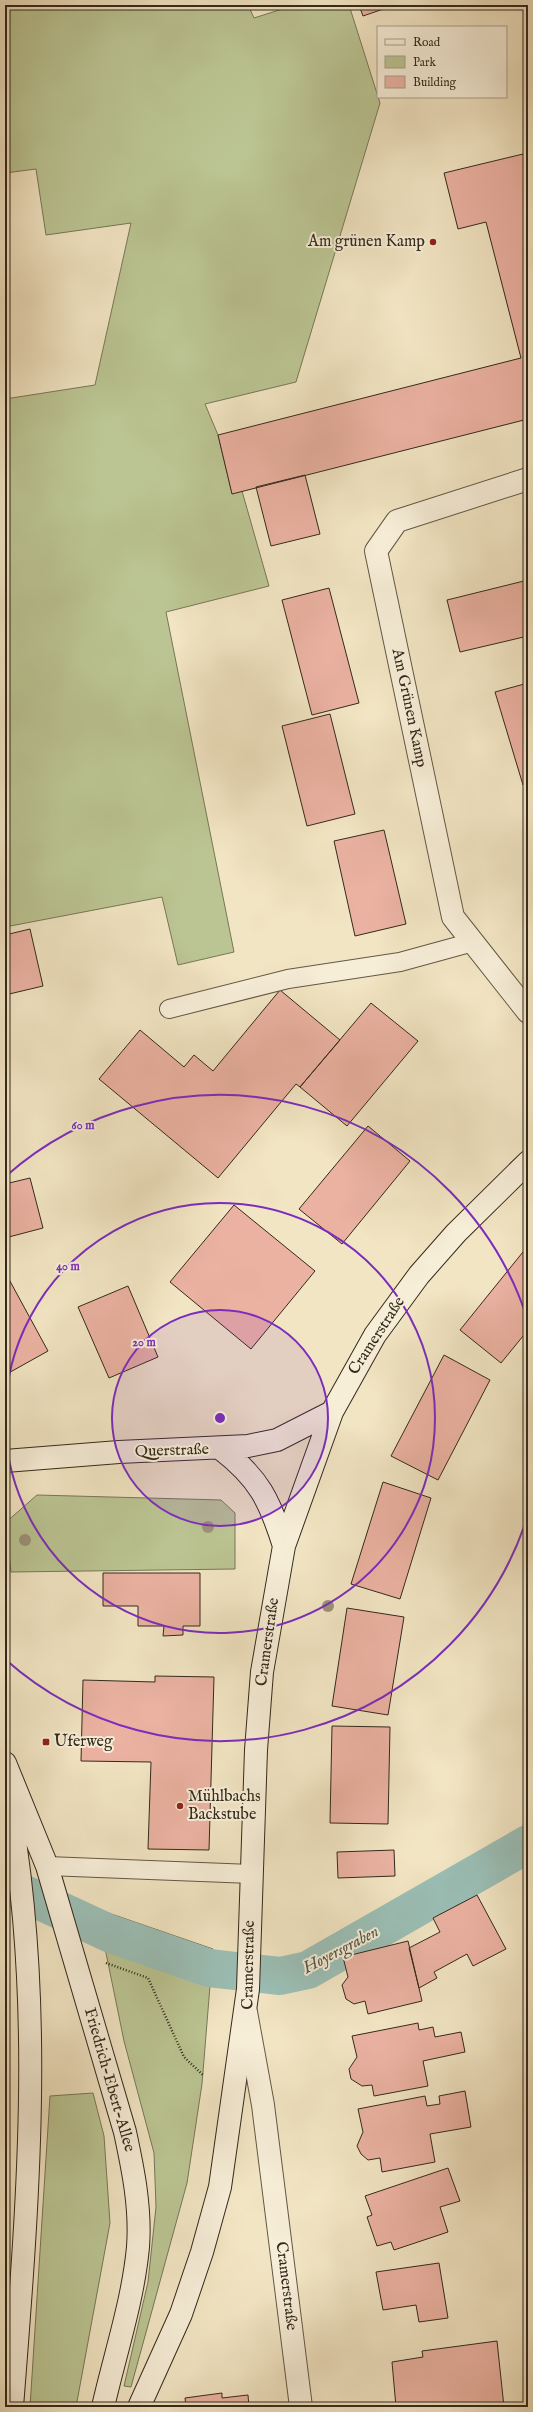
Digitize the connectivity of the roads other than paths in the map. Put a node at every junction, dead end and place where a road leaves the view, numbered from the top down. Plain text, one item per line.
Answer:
1 (528, 479) edge
2 (473, 942) junction
3 (169, 1009) dead end
4 (528, 1012) edge
5 (528, 1162) edge
6 (332, 1412) junction
7 (221, 1449) junction
8 (5, 1461) edge
9 (284, 1546) junction
10 (5, 1763) edge
11 (5, 1782) edge
12 (7, 1806) edge
13 (252, 1874) junction
14 (50, 1875) junction
15 (247, 2000) junction
16 (12, 2407) edge
17 (103, 2407) edge
18 (139, 2407) edge
19 (301, 2407) edge

1 - 2 main road, Am Grünen Kamp
2 - 3 lane
2 - 4 main road, Am Grünen Kamp
5 - 6 main road, Cramerstraße
6 - 7 main road, Querstraße
6 - 9 main road, Cramerstraße
7 - 8 main road, Querstraße
7 - 9 main road, Cramerstraße
9 - 13 main road, Cramerstraße
10 - 14 main road, Friedrich-Ebert-Allee
11 - 12 main road
12 - 16 main road
13 - 14 lane
13 - 15 main road, Cramerstraße
14 - 17 main road, Friedrich-Ebert-Allee
15 - 18 main road
15 - 19 main road, Cramerstraße

